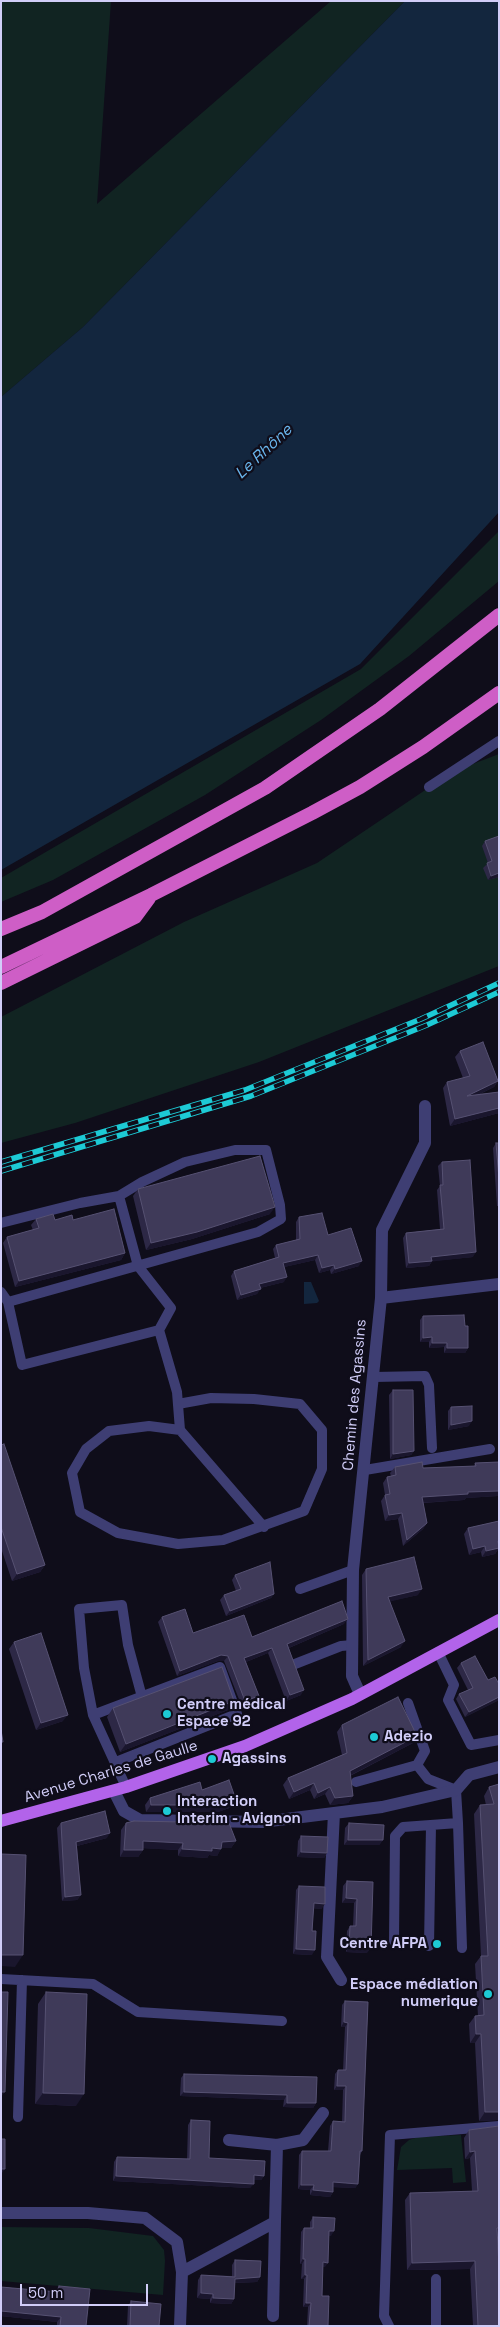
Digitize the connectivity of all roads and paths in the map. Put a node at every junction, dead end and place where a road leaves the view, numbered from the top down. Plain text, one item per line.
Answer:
1 (499, 615) edge
2 (499, 693) edge
3 (499, 741) edge
4 (429, 787) dead end
5 (151, 896) junction
6 (1, 929) edge
7 (1, 967) edge
8 (1, 983) edge
9 (425, 1106) dead end
10 (119, 1196) junction
11 (1, 1223) edge
12 (138, 1266) junction
13 (499, 1284) edge
14 (1, 1292) edge
15 (381, 1298) junction
16 (8, 1302) junction
17 (159, 1330) junction
18 (374, 1377) junction
19 (178, 1404) junction
20 (180, 1430) junction
21 (432, 1448) dead end
22 (490, 1449) dead end
23 (365, 1470) junction
24 (264, 1527) junction
25 (353, 1570) junction
26 (300, 1589) dead end
27 (499, 1620) edge
28 (353, 1645) junction
29 (438, 1652) junction
30 (295, 1664) edge
31 (360, 1694) junction
32 (142, 1697) junction
33 (408, 1703) dead end
34 (94, 1715) junction
35 (499, 1740) edge
36 (116, 1762) junction
37 (417, 1765) junction
38 (499, 1767) edge
39 (356, 1782) edge
40 (126, 1787) junction
41 (456, 1790) junction
42 (114, 1791) junction
43 (334, 1813) junction
44 (1, 1821) edge
45 (458, 1823) junction
46 (431, 1825) junction
47 (394, 1941) dead end
48 (429, 1946) dead end
49 (462, 1948) dead end
50 (1, 1979) edge
51 (22, 1980) junction
52 (341, 1980) dead end
53 (282, 2020) dead end
54 (323, 2112) dead end
55 (18, 2116) dead end
56 (499, 2126) edge
57 (229, 2140) dead end
58 (277, 2144) junction
59 (1, 2212) edge
60 (275, 2222) junction
61 (182, 2272) junction
62 (436, 2280) dead end
63 (272, 2316) dead end
64 (180, 2326) edge
65 (388, 2326) edge
66 (436, 2326) edge

1 - 6 highway
2 - 5 highway
3 - 4 lane
5 - 7 highway
5 - 8 highway
9 - 15 street, Chemin des Agassins
10 - 11 lane
10 - 12 lane
10 - 12 lane
12 - 16 lane
12 - 17 lane
13 - 15 street
14 - 16 lane
15 - 18 street, Chemin des Agassins
16 - 17 lane
17 - 19 lane
18 - 21 lane
18 - 23 street, Chemin des Agassins
19 - 20 lane
19 - 24 lane
20 - 24 lane
20 - 24 lane
22 - 23 lane
23 - 25 street, Chemin des Agassins
25 - 26 lane
25 - 28 street, Chemin des Agassins
27 - 29 main road, Avenue Charles de Gaulle
28 - 30 lane
28 - 31 street, Chemin des Agassins
29 - 31 main road, Avenue Charles de Gaulle
29 - 35 lane
31 - 40 main road, Avenue Charles de Gaulle
32 - 34 lane
32 - 34 lane
32 - 36 lane
33 - 37 lane
34 - 36 lane
36 - 40 lane
37 - 39 lane
37 - 41 lane
38 - 41 street
40 - 42 main road, Avenue Charles de Gaulle
41 - 43 street
41 - 45 lane
42 - 43 street
42 - 44 main road, Avenue Charles de Gaulle
43 - 52 street
45 - 46 lane
45 - 49 lane
46 - 47 lane
46 - 48 lane
50 - 51 lane
51 - 53 lane
51 - 55 lane
54 - 58 street
56 - 65 lane
57 - 58 street
58 - 60 street
59 - 61 street
60 - 61 street
60 - 63 street
61 - 64 street
62 - 66 lane

